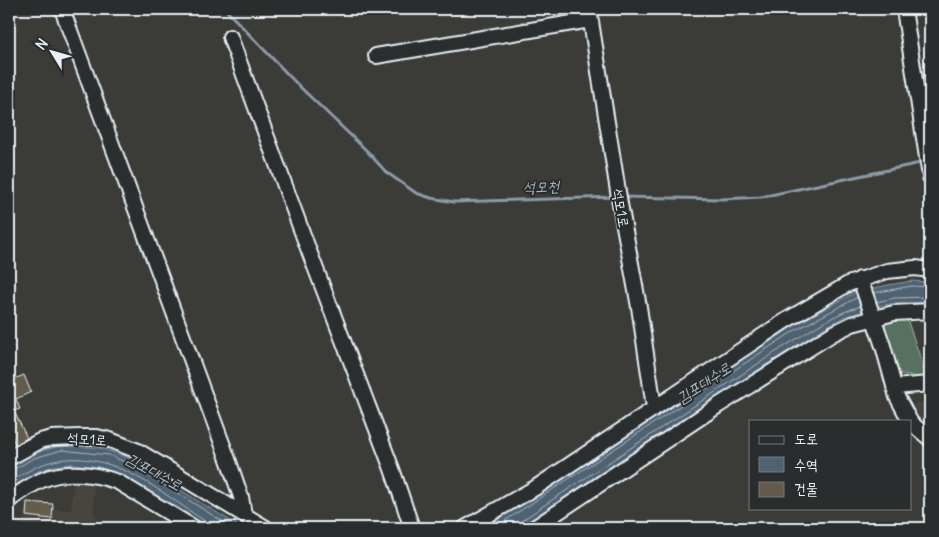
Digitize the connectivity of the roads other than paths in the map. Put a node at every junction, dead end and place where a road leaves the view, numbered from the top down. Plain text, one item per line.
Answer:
1 (62, 9) edge
2 (904, 9) edge
3 (590, 14) edge
4 (230, 37) dead end
5 (376, 56) dead end
6 (929, 166) edge
7 (930, 270) edge
8 (861, 282) junction
9 (930, 310) edge
10 (872, 317) junction
11 (930, 384) edge
12 (894, 387) junction
13 (654, 407) junction
14 (909, 420) edge
15 (912, 423) edge
16 (930, 439) edge
17 (9, 458) edge
18 (9, 500) edge
19 (244, 515) junction
20 (194, 528) edge
21 (266, 528) edge
22 (412, 528) edge
23 (465, 528) edge
24 (534, 528) edge

1 - 19 lane
2 - 6 lane
3 - 5 lane
3 - 13 lane, 석모1로
4 - 22 lane
7 - 8 lane
8 - 10 lane
8 - 13 lane
9 - 10 lane
10 - 12 lane
10 - 24 lane
11 - 12 lane
12 - 14 lane
13 - 23 lane
15 - 16 lane
17 - 19 lane, 석모1로
18 - 20 lane
19 - 21 lane, 석모1로

